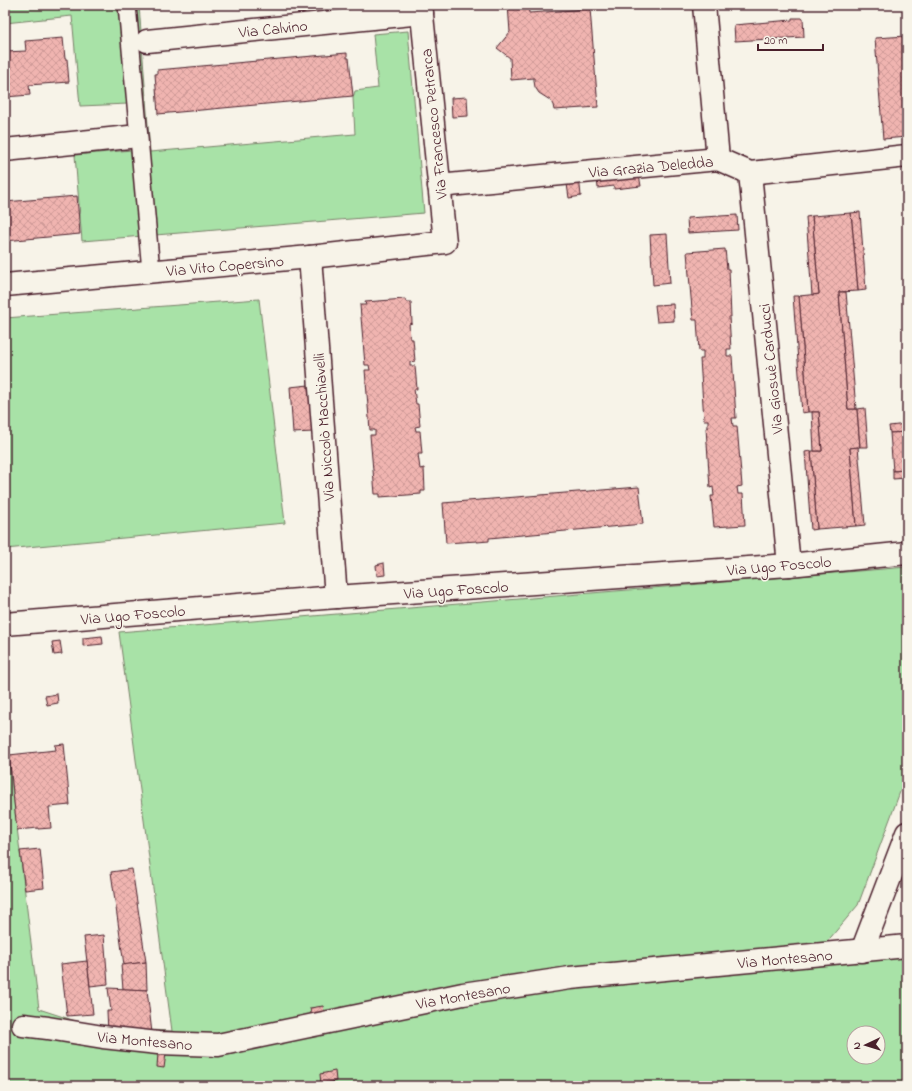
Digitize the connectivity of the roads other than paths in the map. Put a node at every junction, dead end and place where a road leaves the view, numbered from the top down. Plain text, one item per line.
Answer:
1 (127, 5) edge
2 (704, 5) edge
3 (422, 9) edge
4 (147, 41) dead end
5 (130, 137) dead end
6 (5, 150) edge
7 (907, 156) edge
8 (718, 158) junction
9 (750, 173) junction
10 (439, 186) junction
11 (445, 242) joint
12 (310, 257) junction
13 (150, 272) junction
14 (5, 285) edge
15 (907, 553) edge
16 (789, 565) junction
17 (336, 597) junction
18 (5, 624) edge
19 (907, 834) edge
20 (907, 946) edge
21 (862, 950) junction
22 (23, 1025) dead end

1 - 13 street
2 - 8 street
3 - 4 street, Via Calvino
3 - 10 street, Via Francesco Petrarca
5 - 6 street
7 - 9 street
8 - 9 street, Via Grazia Deledda
8 - 10 street, Via Grazia Deledda
9 - 16 street, Via Giosuè Carducci
10 - 11 street, Via Francesco Petrarca
11 - 12 street, Via Vito Copersino
12 - 13 street, Via Vito Copersino
12 - 17 street, Via Niccolò Macchiavelli
13 - 14 street, Via Vito Copersino
15 - 16 street, Via Ugo Foscolo
16 - 17 street, Via Ugo Foscolo
17 - 18 street, Via Ugo Foscolo
19 - 21 street
20 - 21 street, Via Montesano
21 - 22 street, Via Montesano

